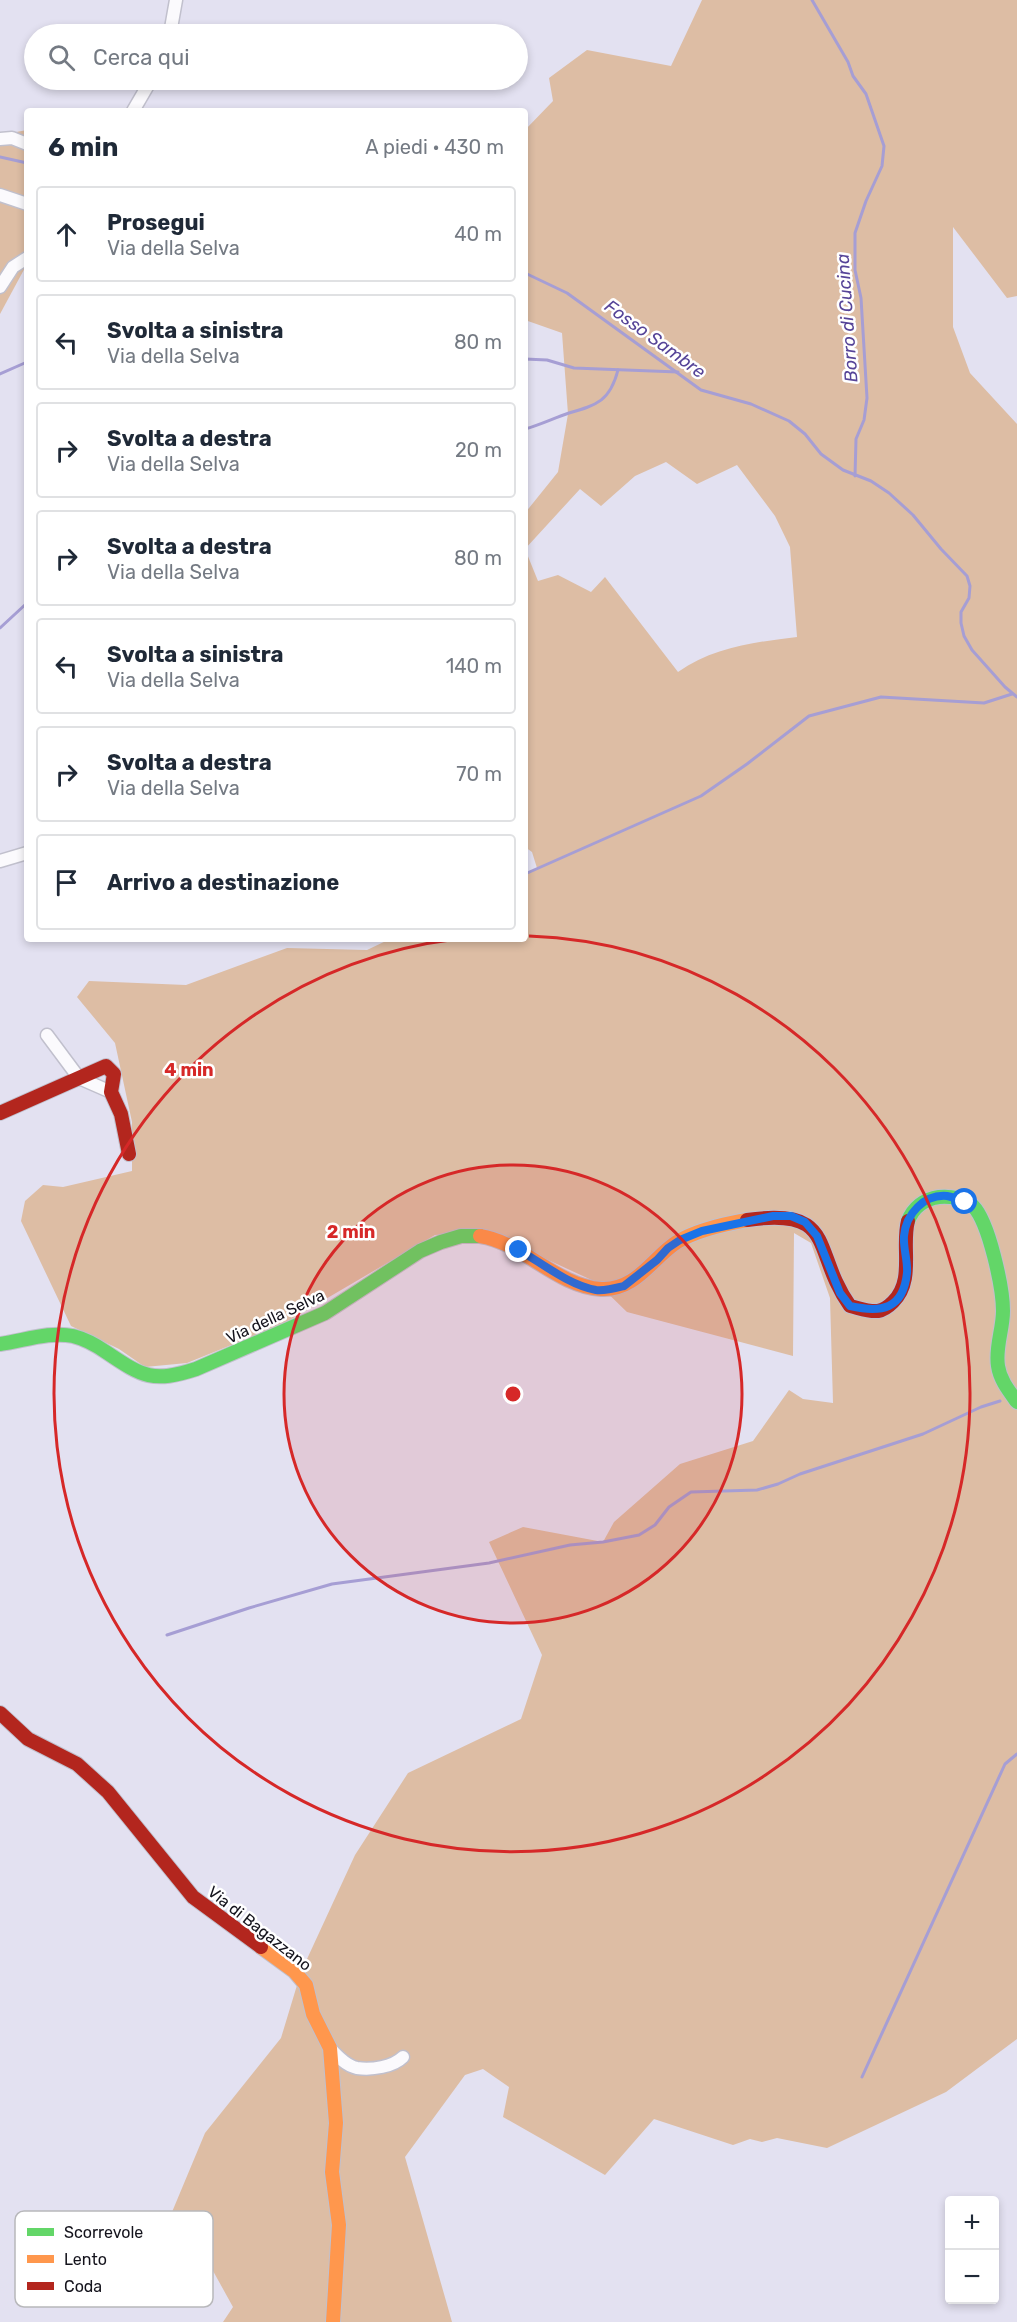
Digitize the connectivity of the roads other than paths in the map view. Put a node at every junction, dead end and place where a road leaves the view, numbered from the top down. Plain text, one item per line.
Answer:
1 (176, 0) edge
2 (172, 24) edge
3 (145, 90) edge
4 (135, 108) edge
5 (0, 139) edge
6 (24, 143) edge
7 (0, 195) edge
8 (24, 203) edge
9 (24, 260) edge
10 (0, 287) edge
11 (24, 854) edge
12 (0, 861) edge
13 (47, 1035) dead end
14 (79, 1078) junction
15 (111, 1092) junction
16 (0, 1113) edge
17 (129, 1154) dead end
18 (0, 1344) edge
19 (1017, 1402) edge
20 (0, 1713) edge
21 (330, 2048) junction
22 (403, 2057) dead end
23 (333, 2322) edge

1 - 2 street
3 - 4 street
5 - 6 street
7 - 8 street
9 - 10 street
11 - 12 street
13 - 14 street
14 - 15 street
14 - 15 street
14 - 16 street
15 - 17 street
18 - 19 street, Via della Selva
20 - 21 street, Via di Bagazzano
21 - 22 street
21 - 23 street, Via di Bagazzano

